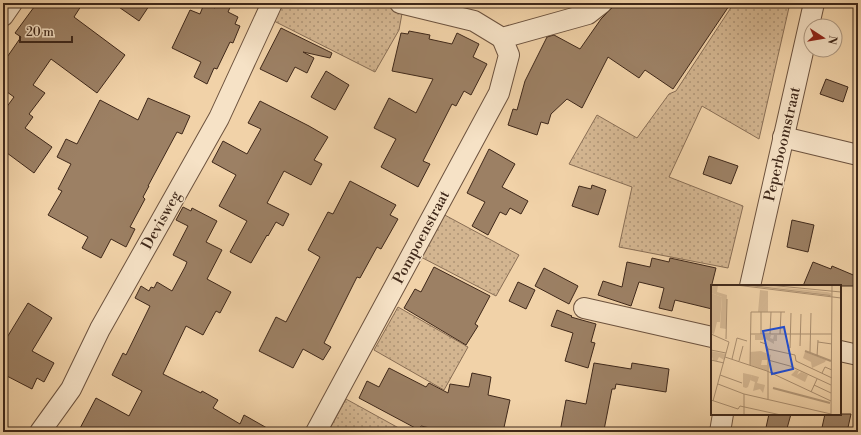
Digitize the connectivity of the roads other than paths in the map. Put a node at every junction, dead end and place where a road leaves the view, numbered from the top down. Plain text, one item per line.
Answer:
1 (12, 3) edge
2 (272, 3) edge
3 (400, 3) edge
4 (602, 3) edge
5 (814, 3) edge
6 (3, 16) edge
7 (502, 38) junction
8 (783, 137) junction
9 (858, 155) edge
10 (750, 285) edge
11 (584, 308) dead end
12 (711, 336) edge
13 (841, 351) edge
14 (858, 355) edge
15 (723, 415) edge
16 (40, 432) edge
17 (316, 432) edge
18 (720, 432) edge

1 - 6 street
2 - 16 street, Devisweg
3 - 7 street
4 - 7 street
5 - 8 street, Peperboomstraat
7 - 17 street, Pompoenstraat
8 - 9 street
8 - 10 street, Peperboomstraat
11 - 12 street
13 - 14 street
15 - 18 street

